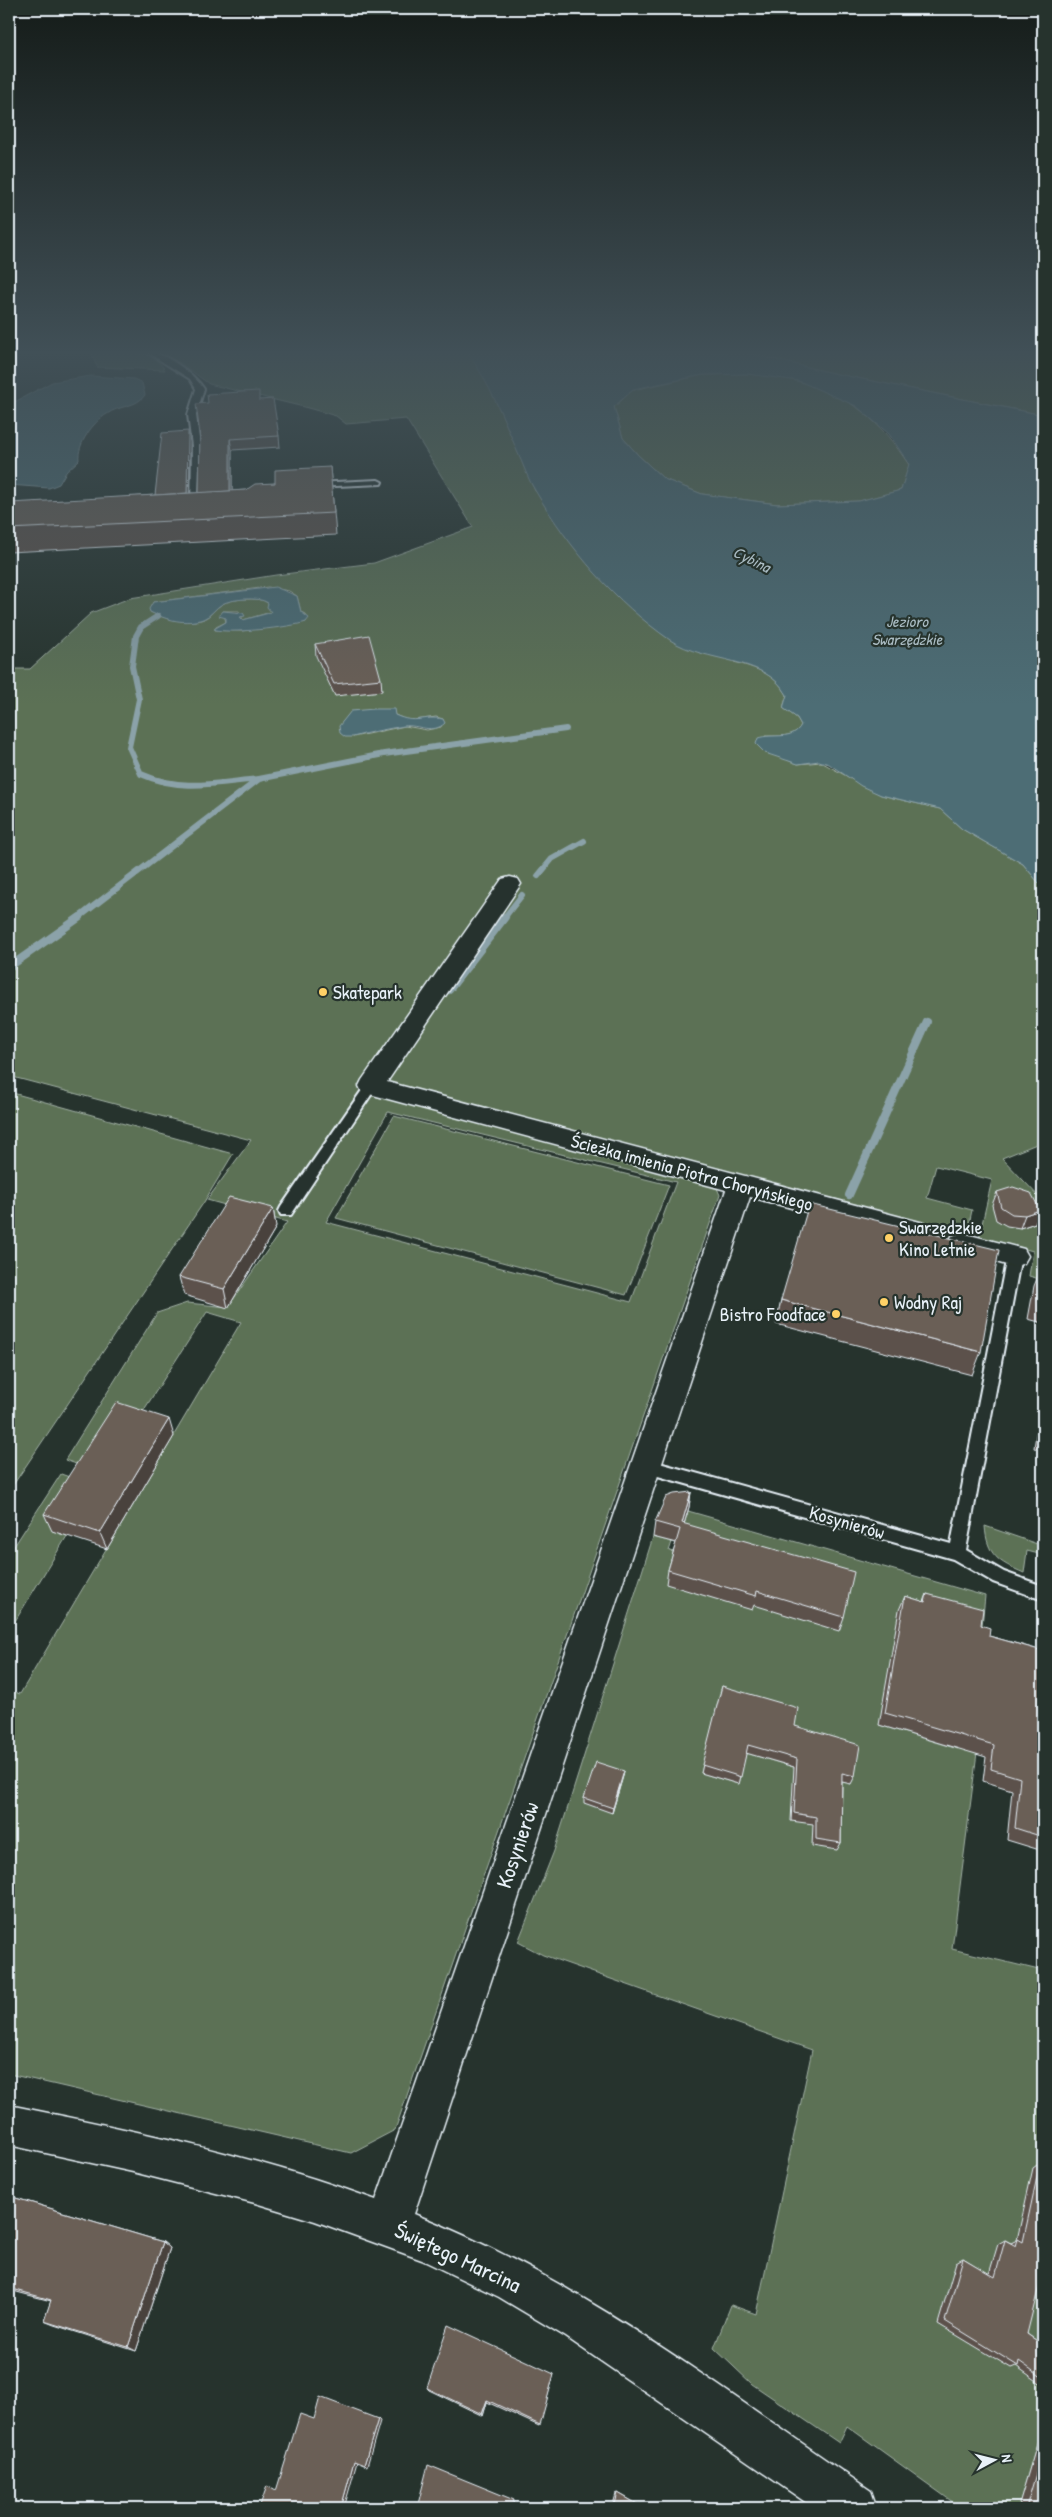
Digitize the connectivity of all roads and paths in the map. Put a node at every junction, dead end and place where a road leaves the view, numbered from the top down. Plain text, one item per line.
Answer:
1 (196, 469) edge
2 (378, 482) dead end
3 (309, 485) edge
4 (195, 512) edge
5 (510, 884) dead end
6 (371, 1086) junction
7 (741, 1184) junction
8 (286, 1211) dead end
9 (1014, 1256) joint
10 (645, 1466) junction
11 (957, 1553) junction
12 (1043, 1593) edge
13 (9, 2125) edge
14 (389, 2225) junction
15 (854, 2508) edge

1 - 4 lane
2 - 3 lane
5 - 6 street
6 - 7 street, Ścieżka imienia Piotra Choryńskiego
6 - 8 lane
7 - 9 street, Ścieżka imienia Piotra Choryńskiego
7 - 10 street, Kosynierów
9 - 11 lane
10 - 11 lane, Kosynierów
10 - 14 street, Kosynierów
11 - 12 lane, Kosynierów
13 - 14 street, Świętego Marcina
14 - 15 street, Świętego Marcina

